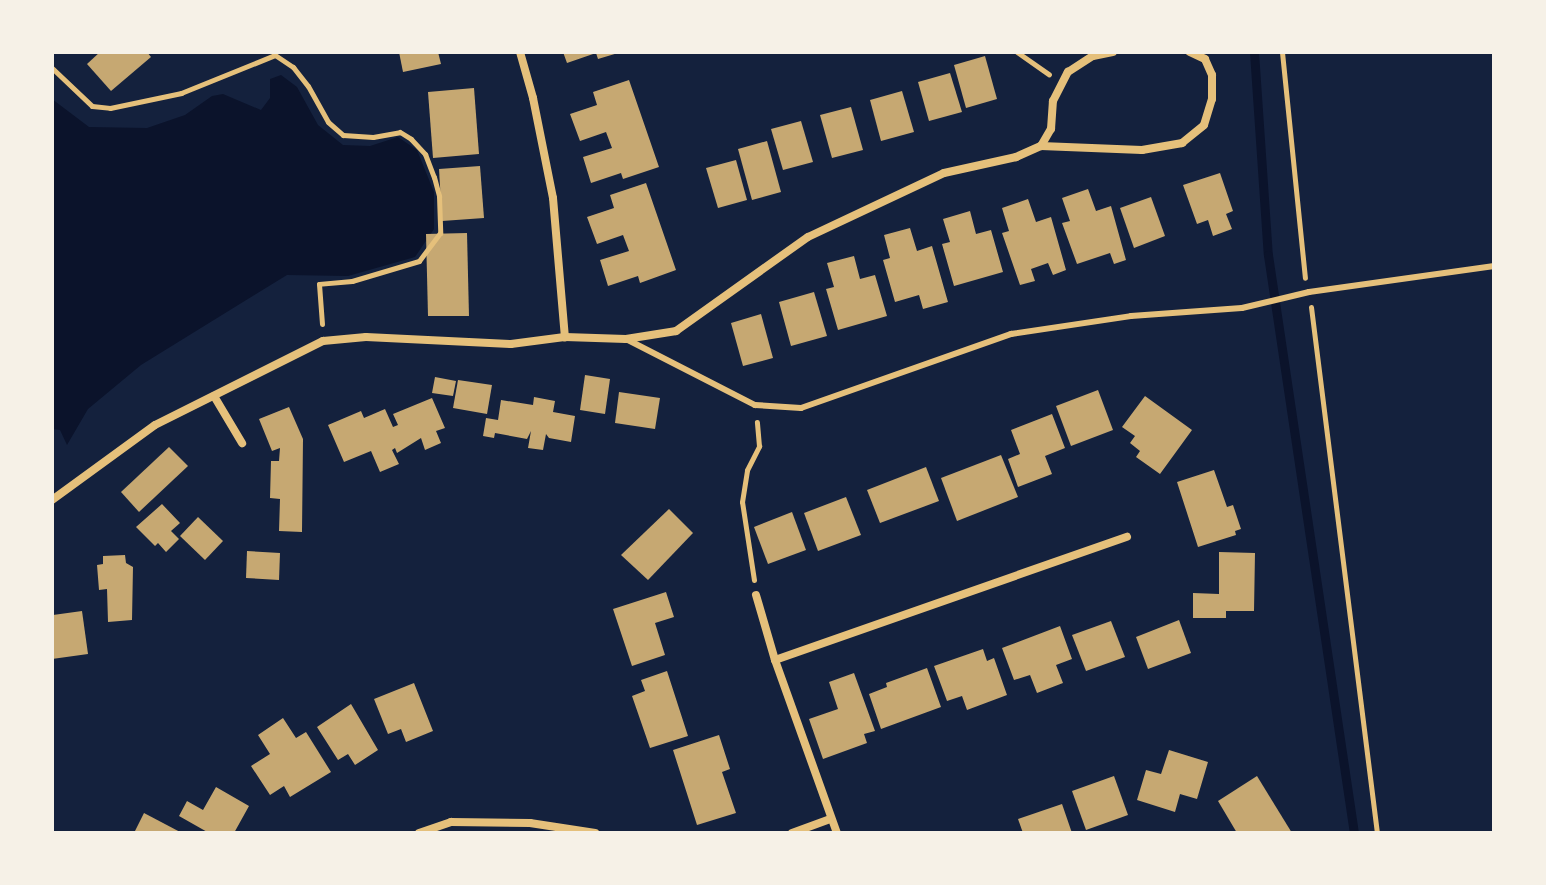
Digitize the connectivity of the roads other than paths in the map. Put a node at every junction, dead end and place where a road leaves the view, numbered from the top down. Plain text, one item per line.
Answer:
1 (520, 52) edge
2 (1113, 52) edge
3 (1190, 52) edge
4 (1041, 146) junction
5 (1494, 266) edge
6 (565, 337) junction
7 (626, 339) junction
8 (214, 396) junction
9 (242, 443) dead end
10 (52, 500) edge
11 (1127, 537) dead end
12 (756, 595) road end
13 (775, 660) junction
14 (830, 819) junction
15 (419, 833) edge
16 (595, 833) edge
17 (792, 833) edge
18 (837, 833) edge

1 - 6 street
2 - 4 street
3 - 4 street
4 - 7 street
5 - 7 lane
6 - 7 street
6 - 8 street
8 - 9 street
8 - 10 street
11 - 13 street
12 - 13 street
13 - 14 street
14 - 17 street
14 - 18 street
15 - 16 street

